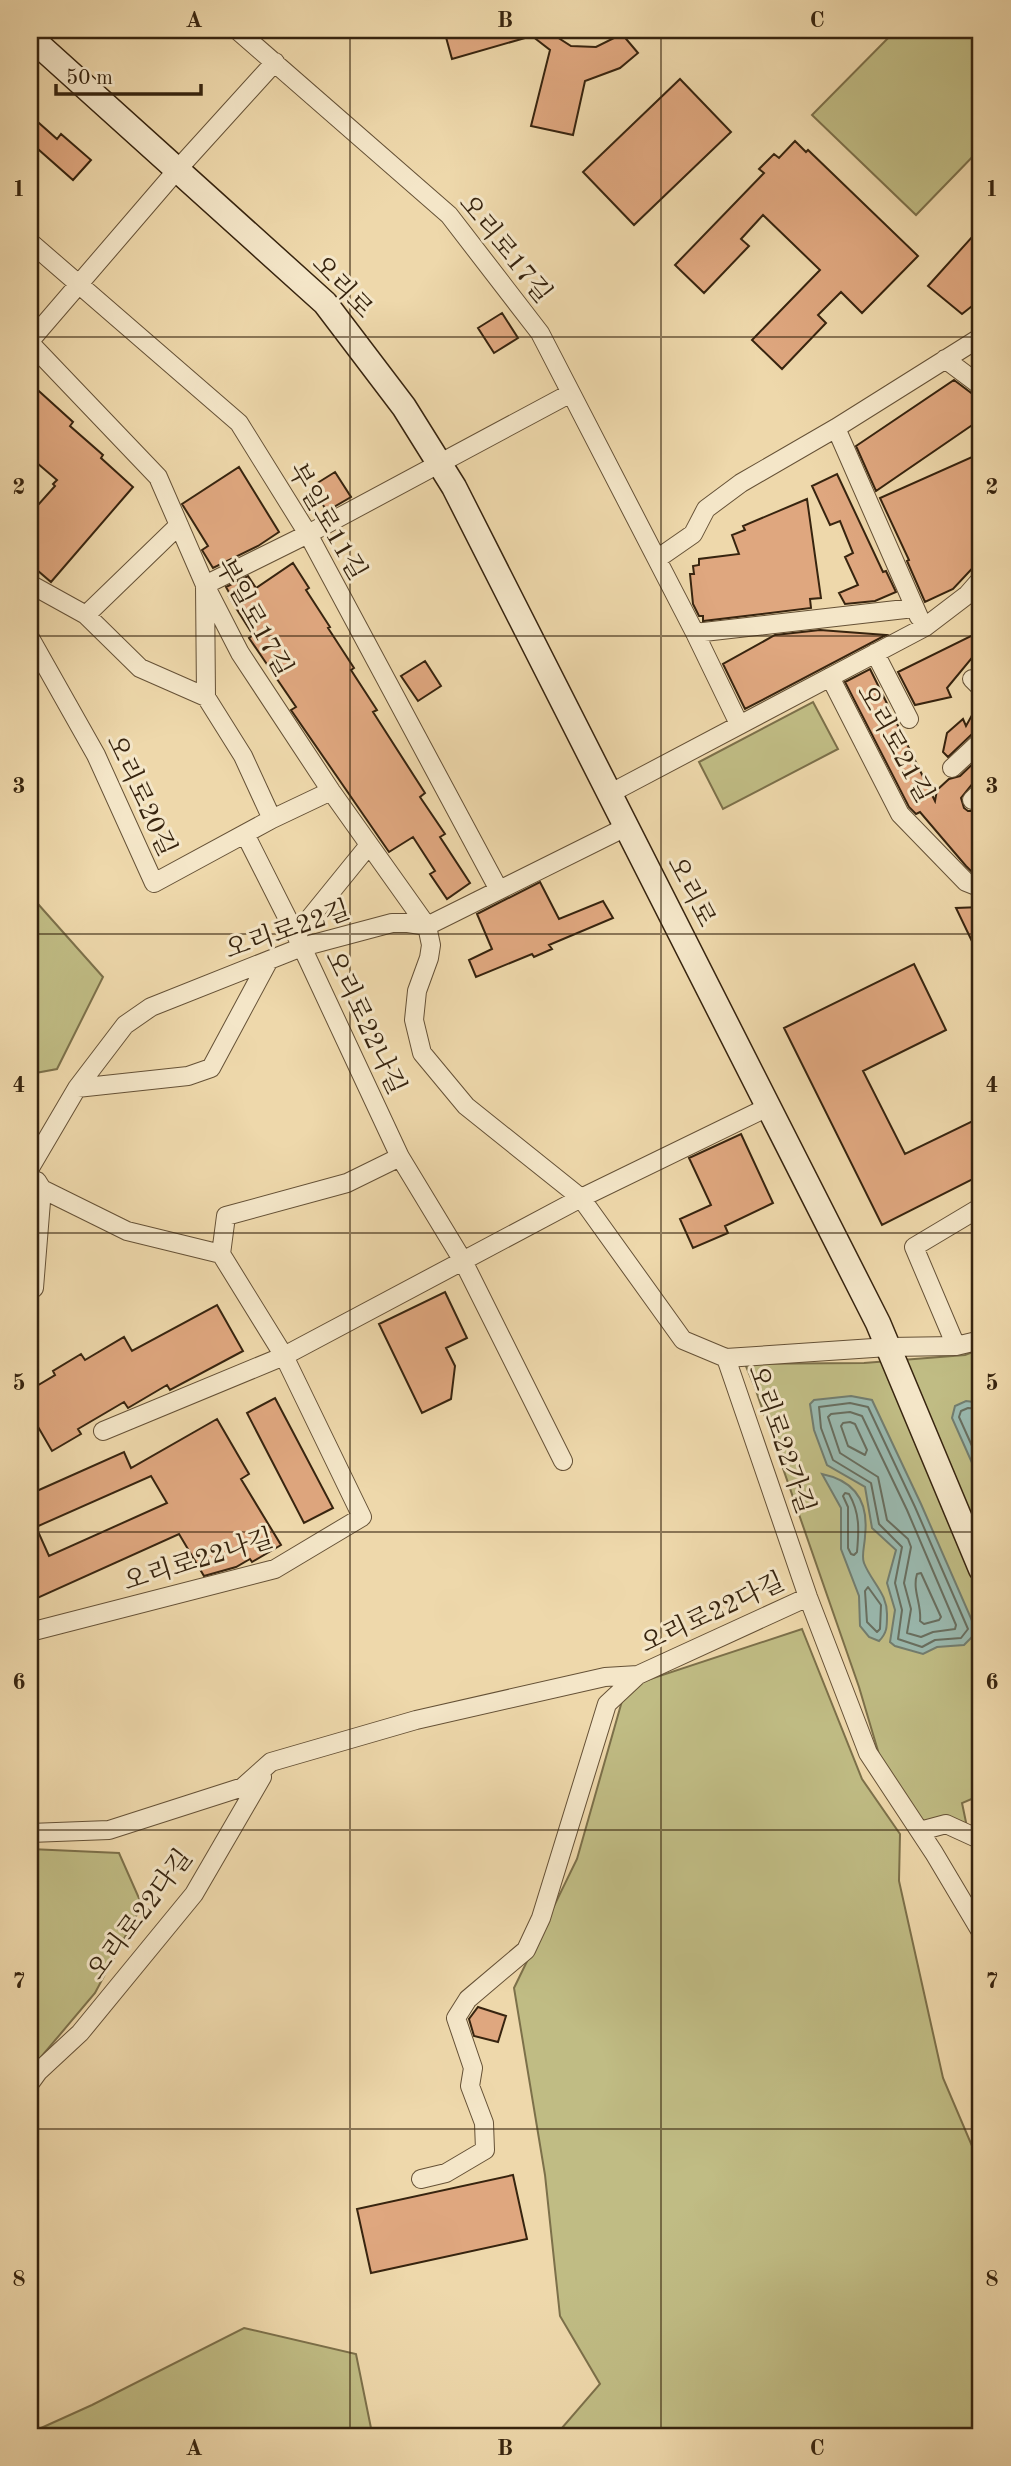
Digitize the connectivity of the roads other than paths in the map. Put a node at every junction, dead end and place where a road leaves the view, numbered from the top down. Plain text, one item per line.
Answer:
1 (237, 30) edge
2 (30, 37) edge
3 (275, 62) junction
4 (177, 170) junction
5 (30, 242) edge
6 (79, 285) junction
7 (981, 337) edge
8 (30, 342) edge
9 (945, 359) junction
10 (981, 386) edge
11 (571, 393) junction
12 (836, 429) junction
13 (440, 464) junction
14 (179, 525) junction
15 (308, 534) junction
16 (657, 559) junction
17 (981, 579) edge
18 (30, 584) edge
19 (205, 585) junction
20 (974, 601) edge
21 (914, 608) junction
22 (86, 615) junction
23 (925, 627) junction
24 (695, 633) junction
25 (30, 638) edge
26 (875, 653) junction
27 (830, 677) junction
28 (206, 697) junction
29 (909, 719) dead end
30 (739, 724) junction
31 (981, 741) edge
32 (952, 768) dead end
33 (331, 791) junction
34 (609, 794) junction
35 (272, 819) junction
36 (626, 827) junction
37 (245, 834) junction
38 (369, 845) junction
39 (981, 888) edge
40 (499, 890) junction
41 (427, 926) junction
42 (299, 941) junction
43 (269, 960) junction
44 (77, 1088) junction
45 (768, 1107) junction
46 (400, 1157) junction
47 (30, 1169) edge
48 (42, 1189) junction
49 (581, 1198) junction
50 (981, 1207) edge
51 (221, 1254) junction
52 (463, 1261) junction
53 (30, 1291) edge
54 (981, 1340) edge
55 (956, 1346) junction
56 (888, 1347) junction
57 (284, 1356) junction
58 (726, 1358) junction
59 (103, 1431) dead end
60 (563, 1461) dead end
61 (981, 1569) edge
62 (808, 1597) junction
63 (30, 1632) edge
64 (638, 1675) junction
65 (271, 1762) junction
66 (920, 1831) junction
67 (30, 1833) edge
68 (981, 1840) edge
69 (981, 1933) edge
70 (30, 2083) edge
71 (421, 2179) dead end

1 - 3 street, 오리로17길
2 - 4 main road, 오리로
3 - 4 street
3 - 11 street, 오리로17길
4 - 6 street
4 - 13 main road, 오리로
5 - 6 street, 부일로11길
6 - 8 street
6 - 15 street, 부일로11길
7 - 9 street
8 - 14 street, 부일로17길
9 - 10 street
9 - 12 street
11 - 13 street
11 - 16 street, 오리로17길
12 - 16 street
12 - 21 street
13 - 15 street
13 - 34 main road, 오리로
14 - 19 street, 부일로17길
14 - 22 street
15 - 19 street
15 - 40 street, 부일로11길
16 - 24 street, 오리로17길
17 - 20 street, 오리로21길
18 - 22 street
19 - 28 street
19 - 33 street, 부일로17길
20 - 23 street, 오리로21길
21 - 23 street
21 - 24 street
22 - 28 street
23 - 26 street, 오리로21길
24 - 30 street, 오리로17길
25 - 37 street, 오리로20길
26 - 27 street, 오리로21길
26 - 29 street
27 - 30 street, 오리로21길
27 - 39 street, 오리로21길
28 - 35 street
30 - 34 street, 오리로21길
31 - 32 street
33 - 35 street, 오리로20길
33 - 38 street, 부일로17길
34 - 36 main road, 오리로
35 - 37 street, 오리로20길
36 - 40 street
36 - 45 main road, 오리로
37 - 42 street, 오리로22나길
38 - 41 street, 부일로17길
38 - 42 street
40 - 41 street
41 - 42 street, 오리로22길
41 - 49 street, 오리로22가길
42 - 43 street, 오리로22길
42 - 46 street, 오리로22나길
43 - 44 street, 오리로22길
43 - 44 street
44 - 47 street, 오리로22길
45 - 49 street
45 - 56 main road, 오리로
46 - 51 street
46 - 52 street, 오리로22나길
47 - 48 street, 오리로22길
48 - 51 street
48 - 53 street
49 - 52 street
49 - 58 street, 오리로22가길
50 - 55 street
51 - 57 street, 오리로22나길
52 - 57 street
52 - 60 street, 오리로22나길
54 - 55 street
55 - 56 street
56 - 58 street
56 - 61 main road, 오리로
57 - 59 street
57 - 63 street, 오리로22나길
58 - 62 street, 오리로22가길
62 - 64 street, 오리로22다길
62 - 66 street, 오리로22가길
64 - 65 street, 오리로22다길
64 - 71 street, 오리로22다길
65 - 67 street, 오리로22다길
65 - 70 street, 오리로22다길
66 - 68 street
66 - 69 street, 오리로22가길

